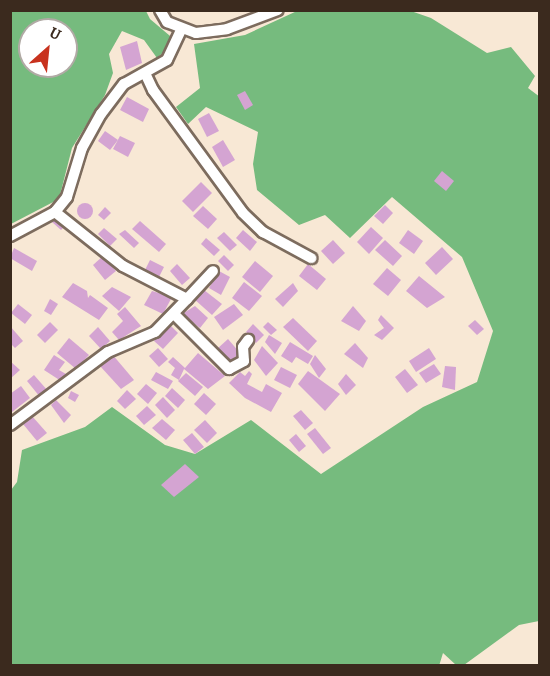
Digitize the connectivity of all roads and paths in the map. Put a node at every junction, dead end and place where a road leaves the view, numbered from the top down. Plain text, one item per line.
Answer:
1 (160, 10) edge
2 (278, 10) edge
3 (181, 30) junction
4 (145, 73) junction
5 (55, 212) junction
6 (10, 236) edge
7 (311, 258) dead end
8 (213, 271) dead end
9 (187, 299) junction
10 (174, 314) junction
11 (248, 340) dead end
12 (10, 425) edge

1 - 3 street
2 - 3 street
3 - 4 street
4 - 5 street
4 - 7 street
5 - 6 street
5 - 9 street
8 - 9 street
9 - 10 street
10 - 11 street
10 - 12 street

